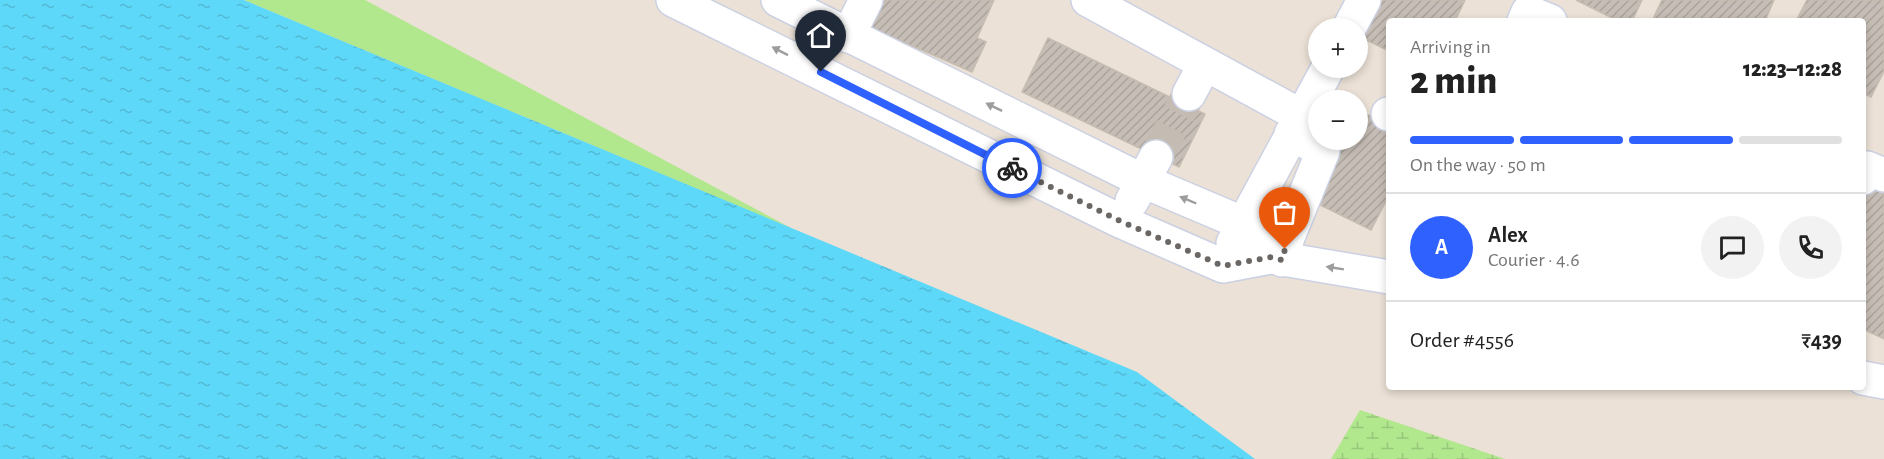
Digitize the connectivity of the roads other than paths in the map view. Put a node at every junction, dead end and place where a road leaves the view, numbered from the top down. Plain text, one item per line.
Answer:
1 (673, 0) edge
2 (778, 0) edge
3 (866, 0) edge
4 (1088, 0) edge
5 (1364, 0) edge
6 (1354, 18) edge
7 (1525, 18) edge
8 (1543, 18) edge
9 (837, 19) edge
10 (879, 51) junction
11 (1205, 64) junction
12 (1322, 78) edge
13 (858, 91) junction
14 (1189, 94) tunnel mouth
15 (1027, 123) junction
16 (1296, 125) junction
17 (1005, 165) junction
18 (1150, 169) junction
19 (1866, 172) edge
20 (1884, 175) edge
21 (1120, 221) junction
22 (1242, 223) junction
23 (1276, 259) junction
24 (1223, 266) junction
25 (1386, 269) edge
26 (1866, 379) edge
27 (1884, 382) edge

13 -> 1 street
2 - 9 street
3 - 9 street
4 - 11 street
5 - 6 street
7 - 8 street
9 - 10 street
10 - 13 street
15 -> 10 street
11 - 14 street
11 - 16 street
12 - 16 street
13 - 17 street
15 - 17 street
15 - 18 street
16 - 22 street
16 - 23 street
17 - 21 street
18 - 21 street
22 -> 18 street
19 - 20 street
21 - 24 street
22 - 23 street
22 - 24 street
23 - 24 street
25 -> 23 street
26 - 27 street

